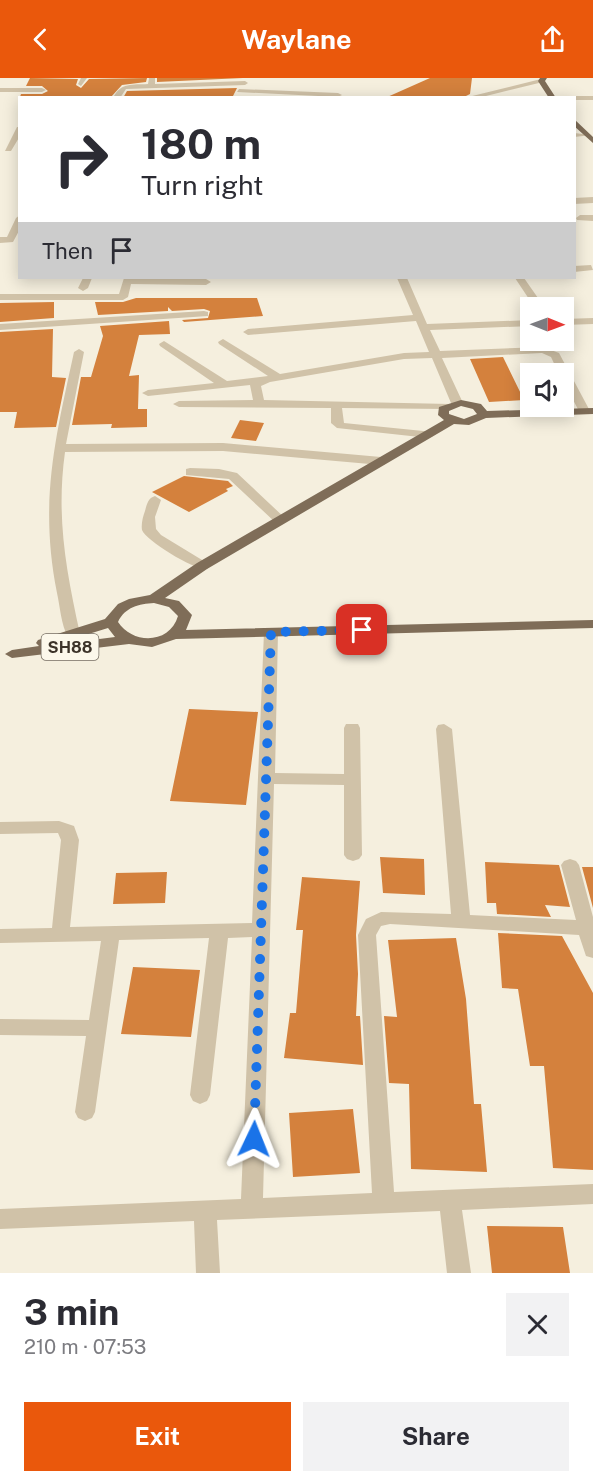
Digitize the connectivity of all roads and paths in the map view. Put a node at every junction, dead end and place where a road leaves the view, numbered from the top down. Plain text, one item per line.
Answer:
1 (246, 80) edge
2 (542, 80) edge
3 (151, 82) edge
4 (0, 90) edge
5 (41, 92) edge
6 (236, 94) edge
7 (338, 95) dead end
8 (488, 95) edge
9 (117, 96) edge
10 (306, 96) edge
11 (552, 96) edge
12 (576, 98) edge
13 (593, 98) edge
14 (576, 123) edge
15 (18, 132) edge
16 (588, 132) edge
17 (4, 149) edge
18 (593, 200) edge
19 (576, 201) edge
20 (580, 218) dead end
21 (593, 218) edge
22 (17, 228) edge
23 (0, 240) edge
24 (591, 268) dead end
25 (576, 269) edge
26 (87, 279) edge
27 (128, 279) edge
28 (402, 279) edge
29 (521, 279) edge
30 (206, 282) dead end
31 (83, 288) dead end
32 (0, 297) edge
33 (533, 297) edge
34 (204, 315) dead end
35 (593, 321) edge
36 (422, 322) junction
37 (574, 322) edge
38 (520, 323) edge
39 (0, 327) edge
40 (248, 332) dead end
41 (223, 342) dead end
42 (164, 344) dead end
43 (79, 352) dead end
44 (435, 353) junction
45 (278, 377) junction
46 (259, 381) junction
47 (225, 386) junction
48 (148, 393) dead end
49 (259, 403) junction
50 (179, 404) dead end
51 (336, 404) junction
52 (452, 404) junction
53 (589, 411) edge
54 (483, 415) junction
55 (452, 420) junction
56 (429, 434) junction
57 (60, 448) junction
58 (381, 461) junction
59 (190, 472) dead end
60 (155, 500) dead end
61 (281, 520) junction
62 (202, 566) junction
63 (154, 599) junction
64 (111, 622) junction
65 (593, 624) edge
66 (271, 632) junction
67 (73, 634) junction
68 (175, 635) junction
69 (127, 640) junction
70 (6, 655) edge
71 (352, 728) dead end
72 (444, 729) dead end
73 (266, 778) junction
74 (353, 780) junction
75 (0, 828) edge
76 (353, 855) dead end
77 (570, 865) dead end
78 (461, 920) junction
79 (587, 928) junction
80 (261, 930) junction
81 (219, 932) junction
82 (111, 934) junction
83 (60, 935) junction
84 (0, 936) edge
85 (593, 951) edge
86 (0, 1027) edge
87 (97, 1028) junction
88 (200, 1095) dead end
89 (85, 1112) dead end
90 (593, 1194) edge
91 (450, 1200) junction
92 (384, 1203) junction
93 (252, 1208) junction
94 (206, 1210) junction
95 (0, 1220) edge
96 (208, 1273) edge
97 (459, 1273) edge

1 - 3 street
1 - 6 street
2 - 8 street
2 - 11 main road
3 - 9 street
4 - 5 street
6 - 10 street
7 - 10 street
12 - 13 street
14 - 16 main road
15 - 17 street
18 - 19 street
20 - 21 street
22 - 23 street
24 - 25 street
26 - 31 street
27 - 30 street
27 - 32 street
28 - 36 street
29 - 33 street
34 - 39 street
35 - 37 street
36 - 38 street
36 - 40 street
36 - 44 street
41 - 45 street
42 - 47 street
43 - 57 street
44 - 45 street
44 - 52 street
44 - 53 street
45 - 46 street
46 - 47 street
46 - 49 street
47 - 48 street
49 - 50 street
49 - 51 street
51 - 52 street
51 - 56 street
52 - 54 main road
52 - 55 main road
53 - 54 main road
54 - 55 main road
55 - 56 main road
56 - 58 main road
57 - 58 street
57 - 67 street
58 - 61 main road
59 - 61 street
60 - 62 street
61 - 62 main road
62 - 63 main road
63 - 64 main road
63 - 68 main road
64 - 67 main road, SH88
64 - 69 main road
65 - 66 main road
66 - 68 main road
66 - 73 street
67 - 70 main road, SH88
68 - 69 main road
69 - 70 main road, SH88
71 - 74 street
72 - 78 street
73 - 74 street
73 - 80 street
74 - 76 street
75 - 83 street
77 - 79 street
78 - 79 street
78 - 92 street
79 - 85 street
80 - 81 street
80 - 93 street
81 - 82 street
81 - 88 street
82 - 83 street
82 - 87 street
83 - 84 street
86 - 87 street
87 - 89 street
90 - 91 street
91 - 92 street
91 - 97 street
92 - 93 street
93 - 94 street
94 - 95 street
94 - 96 street

